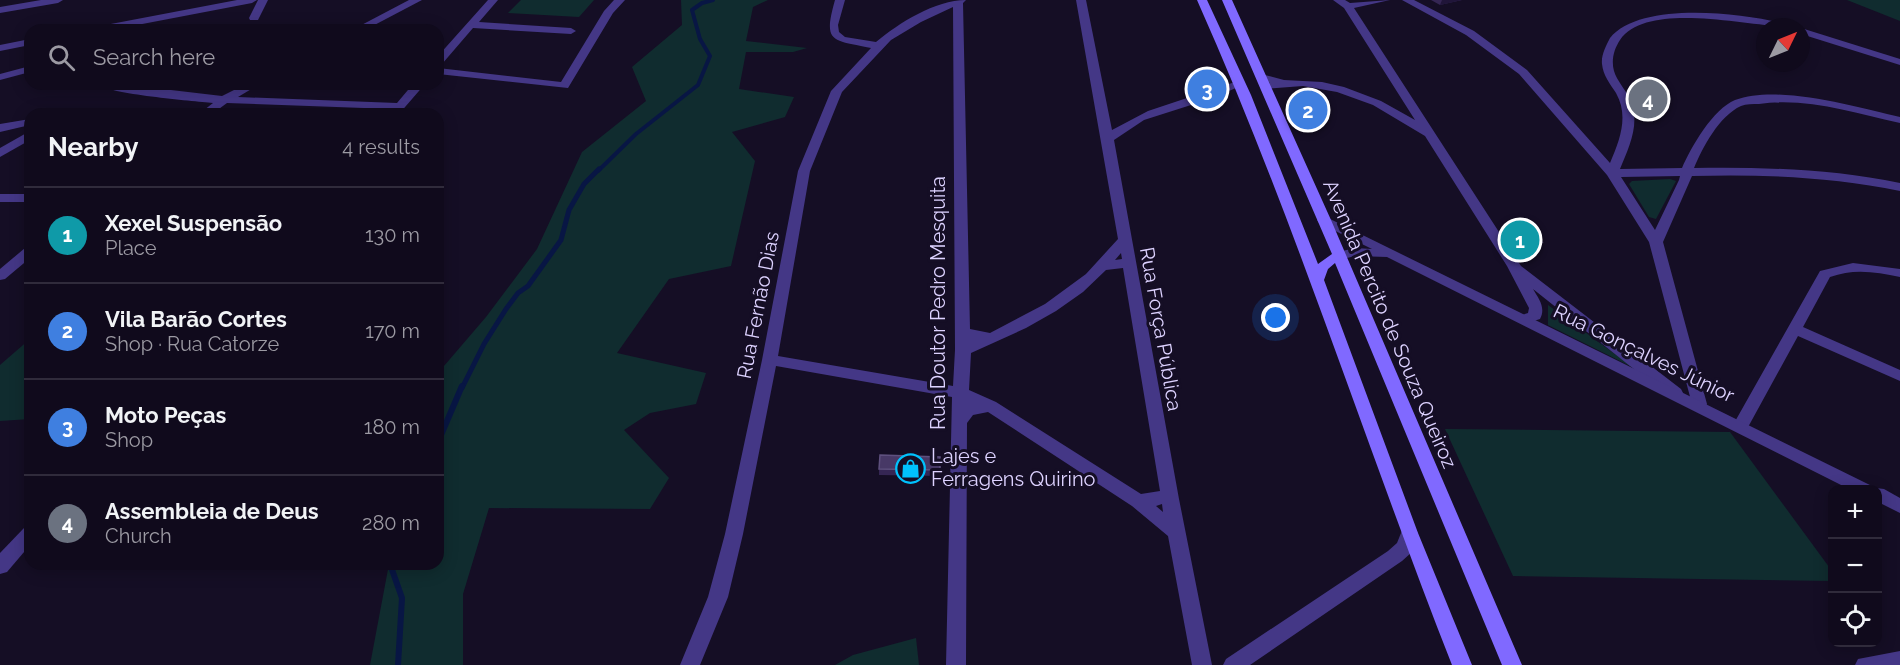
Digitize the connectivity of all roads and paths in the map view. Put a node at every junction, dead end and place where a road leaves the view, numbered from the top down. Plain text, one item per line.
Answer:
1 (58, 0) edge
2 (252, 0) edge
3 (263, 0) edge
4 (417, 0) edge
5 (494, 0) edge
6 (620, 0) edge
7 (840, 0) edge
8 (1081, 0) edge
9 (1202, 0) edge
10 (1227, 0) edge
11 (1385, 0) edge
12 (1407, 0) edge
13 (1343, 3) edge
14 (959, 5) edge
15 (0, 10) edge
16 (254, 18) dead end
17 (1756, 19) edge
18 (126, 24) edge
19 (369, 24) edge
20 (471, 25) junction
21 (571, 31) dead end
22 (892, 33) junction
23 (1810, 34) edge
24 (854, 41) junction
25 (24, 43) edge
26 (878, 46) junction
27 (0, 48) edge
28 (444, 55) edge
29 (1900, 62) edge
30 (24, 71) edge
31 (444, 72) edge
32 (0, 77) edge
33 (1264, 82) junction
34 (1242, 89) junction
35 (130, 90) edge
36 (243, 90) edge
37 (414, 90) edge
38 (224, 100) junction
39 (213, 108) edge
40 (362, 108) edge
41 (398, 108) edge
42 (1416, 112) junction
43 (1398, 115) junction
44 (1105, 116) junction
45 (1135, 119) junction
46 (1900, 120) edge
47 (24, 123) edge
48 (0, 128) edge
49 (1109, 138) junction
50 (24, 139) edge
51 (1434, 140) junction
52 (0, 153) edge
53 (1296, 157) junction
54 (1612, 173) junction
55 (1687, 174) junction
56 (1900, 187) edge
57 (0, 198) edge
58 (24, 198) edge
59 (1324, 220) junction
60 (1125, 240) junction
61 (1656, 242) junction
62 (24, 256) edge
63 (1339, 256) junction
64 (1399, 259) junction
65 (1129, 263) junction
66 (1102, 266) junction
67 (1514, 266) junction
68 (1900, 273) edge
69 (0, 276) edge
70 (1317, 280) junction
71 (1524, 319) junction
72 (1795, 329) junction
73 (962, 333) junction
74 (992, 338) junction
75 (963, 350) junction
76 (770, 360) junction
77 (1900, 376) edge
78 (960, 393) junction
79 (1675, 393) junction
80 (1699, 404) junction
81 (990, 406) junction
82 (959, 422) junction
83 (1741, 425) junction
84 (1860, 485) edge
85 (1168, 495) junction
86 (1882, 496) edge
87 (1138, 501) junction
88 (1900, 506) edge
89 (1174, 531) junction
90 (1409, 533) junction
91 (24, 540) edge
92 (0, 566) edge
93 (1900, 660) edge
94 (690, 665) edge
95 (956, 665) edge
96 (1202, 665) edge
97 (1233, 665) edge
98 (1462, 665) edge
99 (1512, 665) edge
100 (1865, 665) edge

1 - 15 street
2 - 18 street
3 - 16 street
4 - 19 street
5 - 20 street
6 - 31 street
7 - 24 street
8 - 44 street, Rua Força Pública
9 - 34 main road
10 - 33 main road, Avenida Percito de Souza Queiroz
11 - 13 street
12 - 54 street
13 - 42 street
14 - 22 street
14 - 73 street, Rua Doutor Pedro Mesquita
17 - 54 street
20 - 21 street
20 - 28 street
22 - 24 street
22 - 26 street, Rua Fernão Dias
23 - 29 street
24 - 26 street
25 - 27 street
26 - 76 street, Rua Fernão Dias
30 - 32 street
33 - 43 street
33 - 53 main road, Avenida Percito de Souza Queiroz
34 - 45 street
34 - 53 main road
34 - 70 main road
35 - 38 street
36 - 38 street
37 - 41 street
38 - 39 street
38 - 40 street
42 - 43 street
42 - 51 street
43 - 51 street
44 - 45 street
44 - 49 street, Rua Força Pública
45 - 49 street
46 - 55 street
47 - 48 street
49 - 60 street, Rua Força Pública
50 - 52 street
51 - 67 street
53 - 59 main road, Avenida Percito de Souza Queiroz
54 - 55 street
54 - 61 street
55 - 56 street
55 - 61 street
57 - 58 street
59 - 63 main road, Avenida Percito de Souza Queiroz
59 - 64 street, Rua Gonçalves Júnior
60 - 65 street, Rua Força Pública
60 - 66 street
61 - 80 street
62 - 69 street
63 - 64 street, Rua Gonçalves Júnior
63 - 70 main road
63 - 99 main road, Avenida Percito de Souza Queiroz
64 - 71 street, Rua Gonçalves Júnior
65 - 66 street
65 - 85 street, Rua Força Pública
66 - 74 street
67 - 71 street
67 - 79 street
68 - 72 street
70 - 90 main road
71 - 79 street, Rua Gonçalves Júnior
72 - 77 street
72 - 83 street
73 - 74 street
73 - 75 street, Rua Doutor Pedro Mesquita
74 - 75 street
75 - 78 street, Rua Doutor Pedro Mesquita
76 - 78 street
76 - 94 street, Rua Fernão Dias
78 - 81 street
78 - 82 street, Rua Doutor Pedro Mesquita
79 - 80 street, Rua Gonçalves Júnior
80 - 83 street, Rua Gonçalves Júnior
81 - 82 street
81 - 87 street
82 - 95 street, Rua Doutor Pedro Mesquita
83 - 84 street, Rua Gonçalves Júnior
85 - 87 street
85 - 89 street, Rua Força Pública
86 - 88 street
87 - 89 street
89 - 96 street, Rua Força Pública
90 - 97 street
90 - 98 main road
91 - 92 street
93 - 100 street

